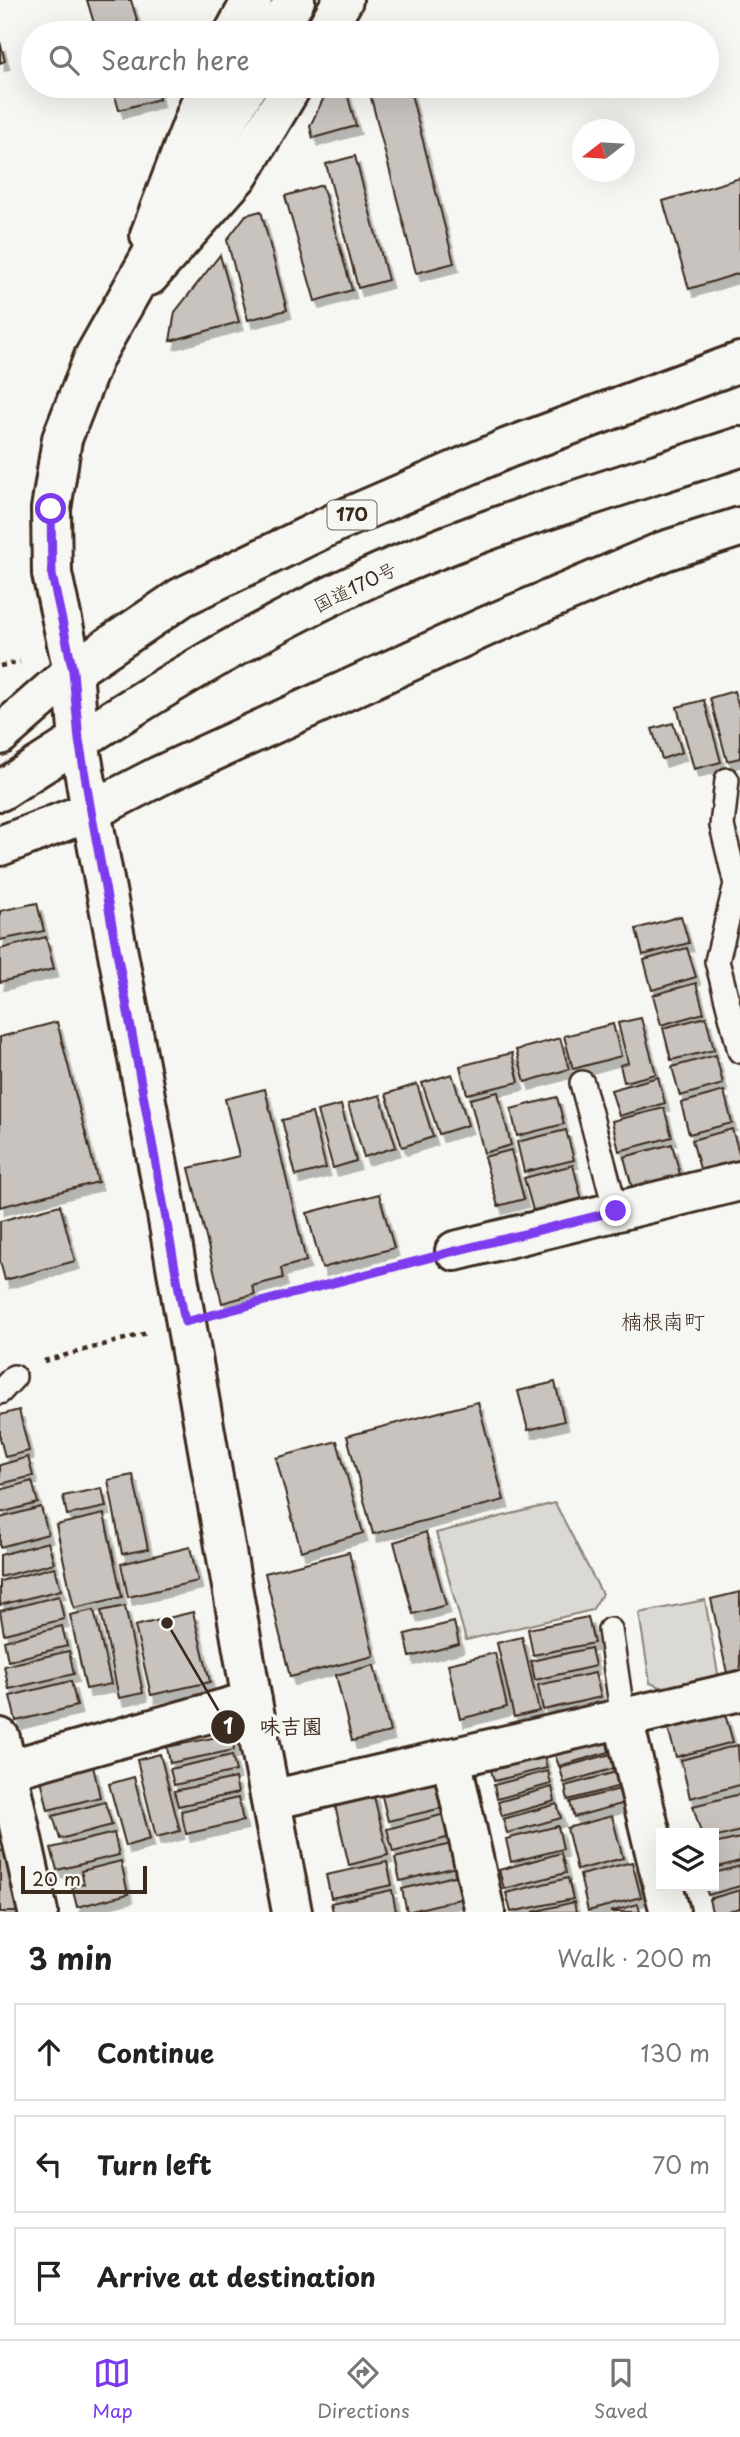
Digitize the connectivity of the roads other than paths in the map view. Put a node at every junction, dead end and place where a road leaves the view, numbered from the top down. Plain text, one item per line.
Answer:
1 (252, 0) edge
2 (295, 0) edge
3 (344, 0) edge
4 (241, 21) edge
5 (283, 21) edge
6 (331, 21) edge
7 (202, 98) edge
8 (240, 98) edge
9 (285, 98) edge
10 (122, 306) junction
11 (740, 362) edge
12 (740, 447) edge
13 (740, 527) edge
14 (73, 671) junction
15 (0, 735) edge
16 (79, 740) junction
17 (727, 780) dead end
18 (0, 791) edge
19 (91, 811) junction
20 (0, 846) edge
21 (737, 1025) edge
22 (740, 1051) edge
23 (582, 1083) dead end
24 (740, 1181) edge
25 (616, 1211) junction
26 (455, 1251) road end
27 (610, 1630) dead end
28 (740, 1691) edge
29 (252, 1701) junction
30 (623, 1718) junction
31 (451, 1758) junction
32 (2, 1760) edge
33 (271, 1800) junction
34 (656, 1856) edge
35 (664, 1891) edge
36 (38, 1912) edge
37 (292, 1912) edge
38 (485, 1912) edge
39 (670, 1912) edge

1 - 4 main road
2 - 5 main road
3 - 6 main road
7 - 10 main road
8 - 10 main road
9 - 10 main road
10 - 14 main road
11 - 14 main road, 170
12 - 16 main road, 国道170号
13 - 19 main road
14 - 15 main road, 170
14 - 16 main road
16 - 18 main road, 国道170号
16 - 19 main road
17 - 21 lane
19 - 20 main road
19 - 29 main road
21 - 22 lane
23 - 25 lane
24 - 25 main road
25 - 26 main road
27 - 30 lane
28 - 30 main road
29 - 32 main road
29 - 33 main road
30 - 31 main road
30 - 34 main road
31 - 33 main road
31 - 38 main road
32 - 36 main road
33 - 37 main road
35 - 39 main road

